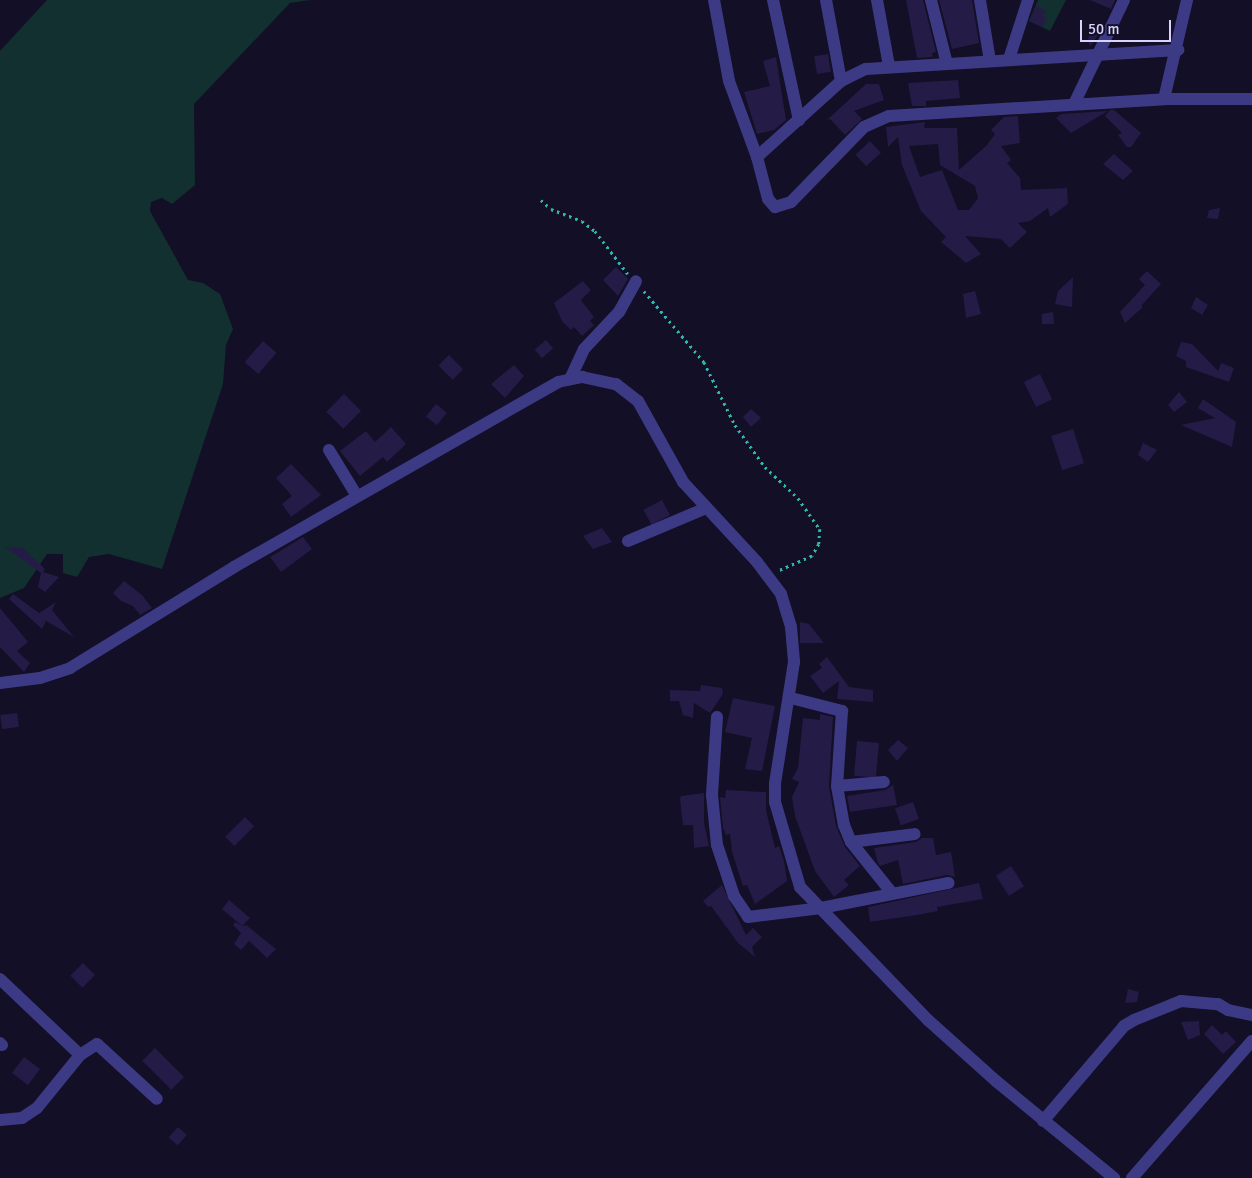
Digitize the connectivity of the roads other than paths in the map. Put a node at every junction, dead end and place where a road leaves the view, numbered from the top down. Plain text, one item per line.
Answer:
1 (714, 0) edge
2 (773, 0) edge
3 (826, 0) edge
4 (877, 0) edge
5 (930, 0) edge
6 (980, 0) edge
7 (1028, 0) edge
8 (1124, 0) edge
9 (1187, 0) edge
10 (1178, 50) junction
11 (1100, 53) junction
12 (1009, 59) junction
13 (990, 62) junction
14 (947, 64) junction
15 (889, 66) junction
16 (841, 81) junction
17 (1164, 99) junction
18 (1252, 99) edge
19 (1074, 104) junction
20 (799, 120) junction
21 (757, 157) junction
22 (636, 281) road end
23 (571, 377) junction
24 (329, 450) dead end
25 (357, 496) junction
26 (706, 508) junction
27 (628, 541) dead end
28 (0, 683) edge
29 (791, 698) junction
30 (717, 717) dead end
31 (884, 782) dead end
32 (837, 786) junction
33 (915, 834) dead end
34 (851, 842) junction
35 (949, 883) dead end
36 (892, 893) junction
37 (821, 908) junction
38 (0, 980) edge
39 (1252, 1015) edge
40 (1252, 1041) edge
41 (80, 1055) junction
42 (157, 1099) dead end
43 (0, 1120) edge
44 (1043, 1121) junction
45 (1114, 1178) edge
46 (1132, 1178) edge

1 - 21 street
2 - 20 street
3 - 16 street
4 - 15 street
5 - 14 street
6 - 13 street
7 - 12 street
8 - 11 street
9 - 10 street
10 - 11 street
10 - 17 street
11 - 12 street
11 - 19 street
12 - 13 street
13 - 14 street
14 - 15 street
15 - 16 street
16 - 20 street
17 - 18 street
17 - 19 street
19 - 21 street
20 - 21 street
22 - 23 street
23 - 25 street
23 - 26 street
24 - 25 street
25 - 28 street
26 - 27 street
26 - 29 street
29 - 32 street
29 - 37 street
30 - 37 street
31 - 32 street
32 - 34 street
33 - 34 street
34 - 36 street
35 - 36 street
36 - 37 street
37 - 44 street
38 - 41 street
39 - 44 street
40 - 46 street
41 - 42 street
41 - 43 street
44 - 45 street

